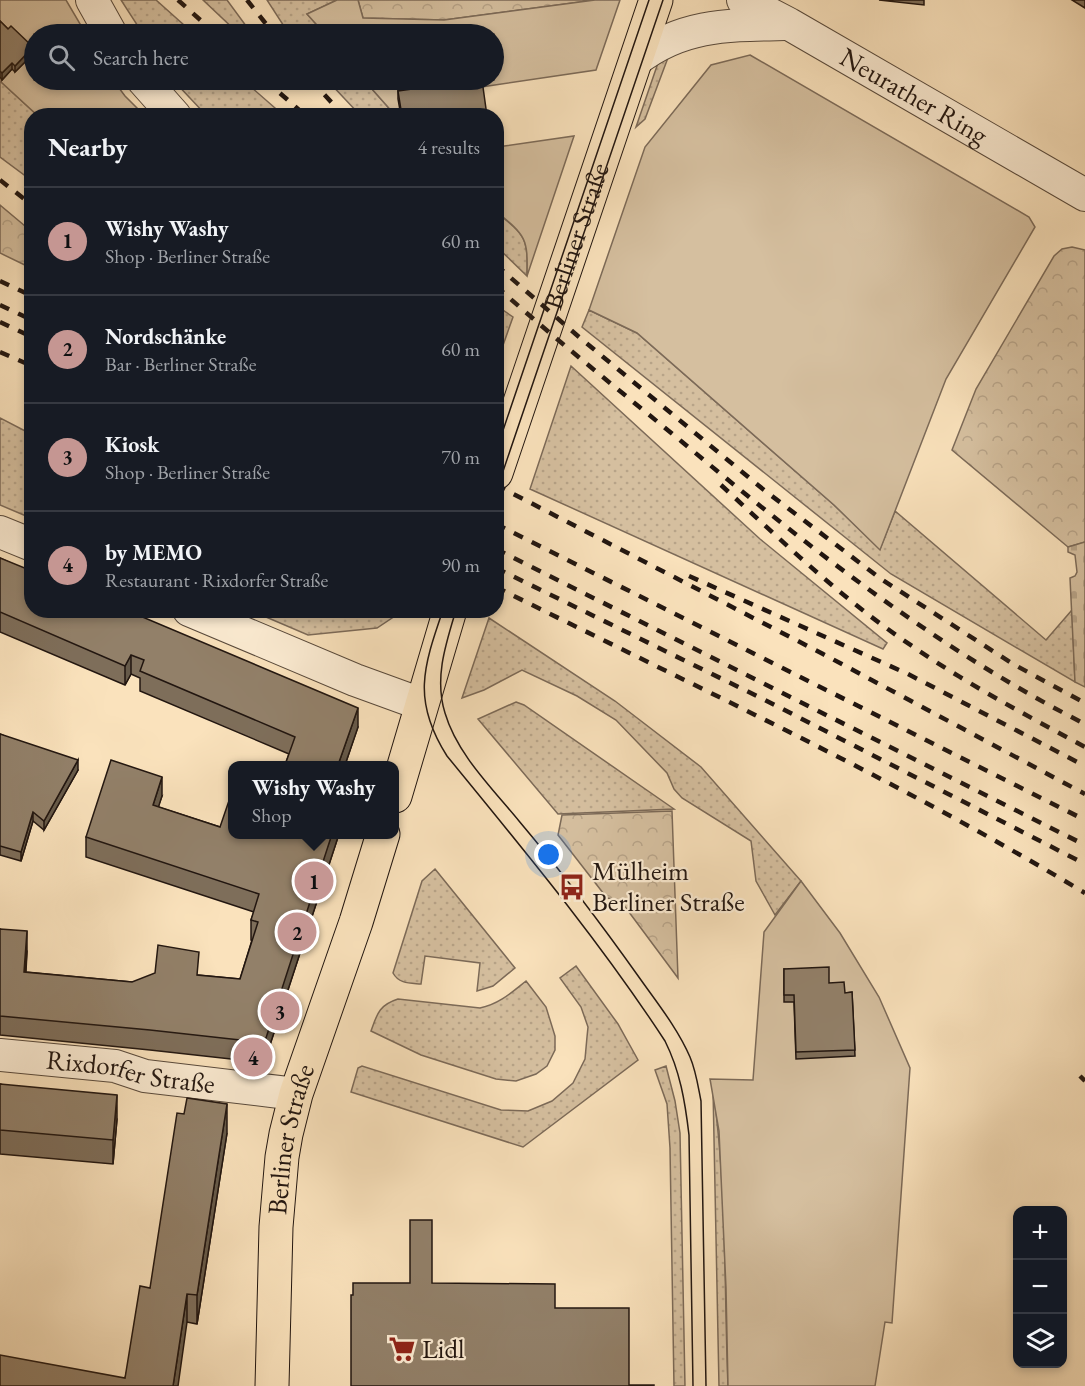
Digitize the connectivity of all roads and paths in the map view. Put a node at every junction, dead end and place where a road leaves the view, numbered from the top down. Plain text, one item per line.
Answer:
1 (92, 0) edge
2 (656, 0) edge
3 (743, 0) edge
4 (779, 12) edge
5 (105, 24) edge
6 (636, 60) junction
7 (152, 90) edge
8 (168, 108) edge
9 (1085, 195) edge
10 (504, 424) edge
11 (0, 532) edge
12 (24, 542) edge
13 (208, 618) edge
14 (448, 618) edge
15 (421, 704) junction
16 (399, 782) edge
17 (381, 839) edge
18 (0, 1055) edge
19 (296, 1094) junction
20 (272, 1386) edge

1 - 5 street
2 - 6 main road, Berliner Straße
3 - 4 street, Neurather Ring
4 - 6 street
4 - 9 street, Neurather Ring
6 - 10 main road, Berliner Straße
7 - 8 street
11 - 12 street
13 - 15 street
14 - 15 main road
15 - 16 main road
17 - 19 main road, Berliner Straße
18 - 19 street, Rixdorfer Straße
19 - 20 main road, Berliner Straße

